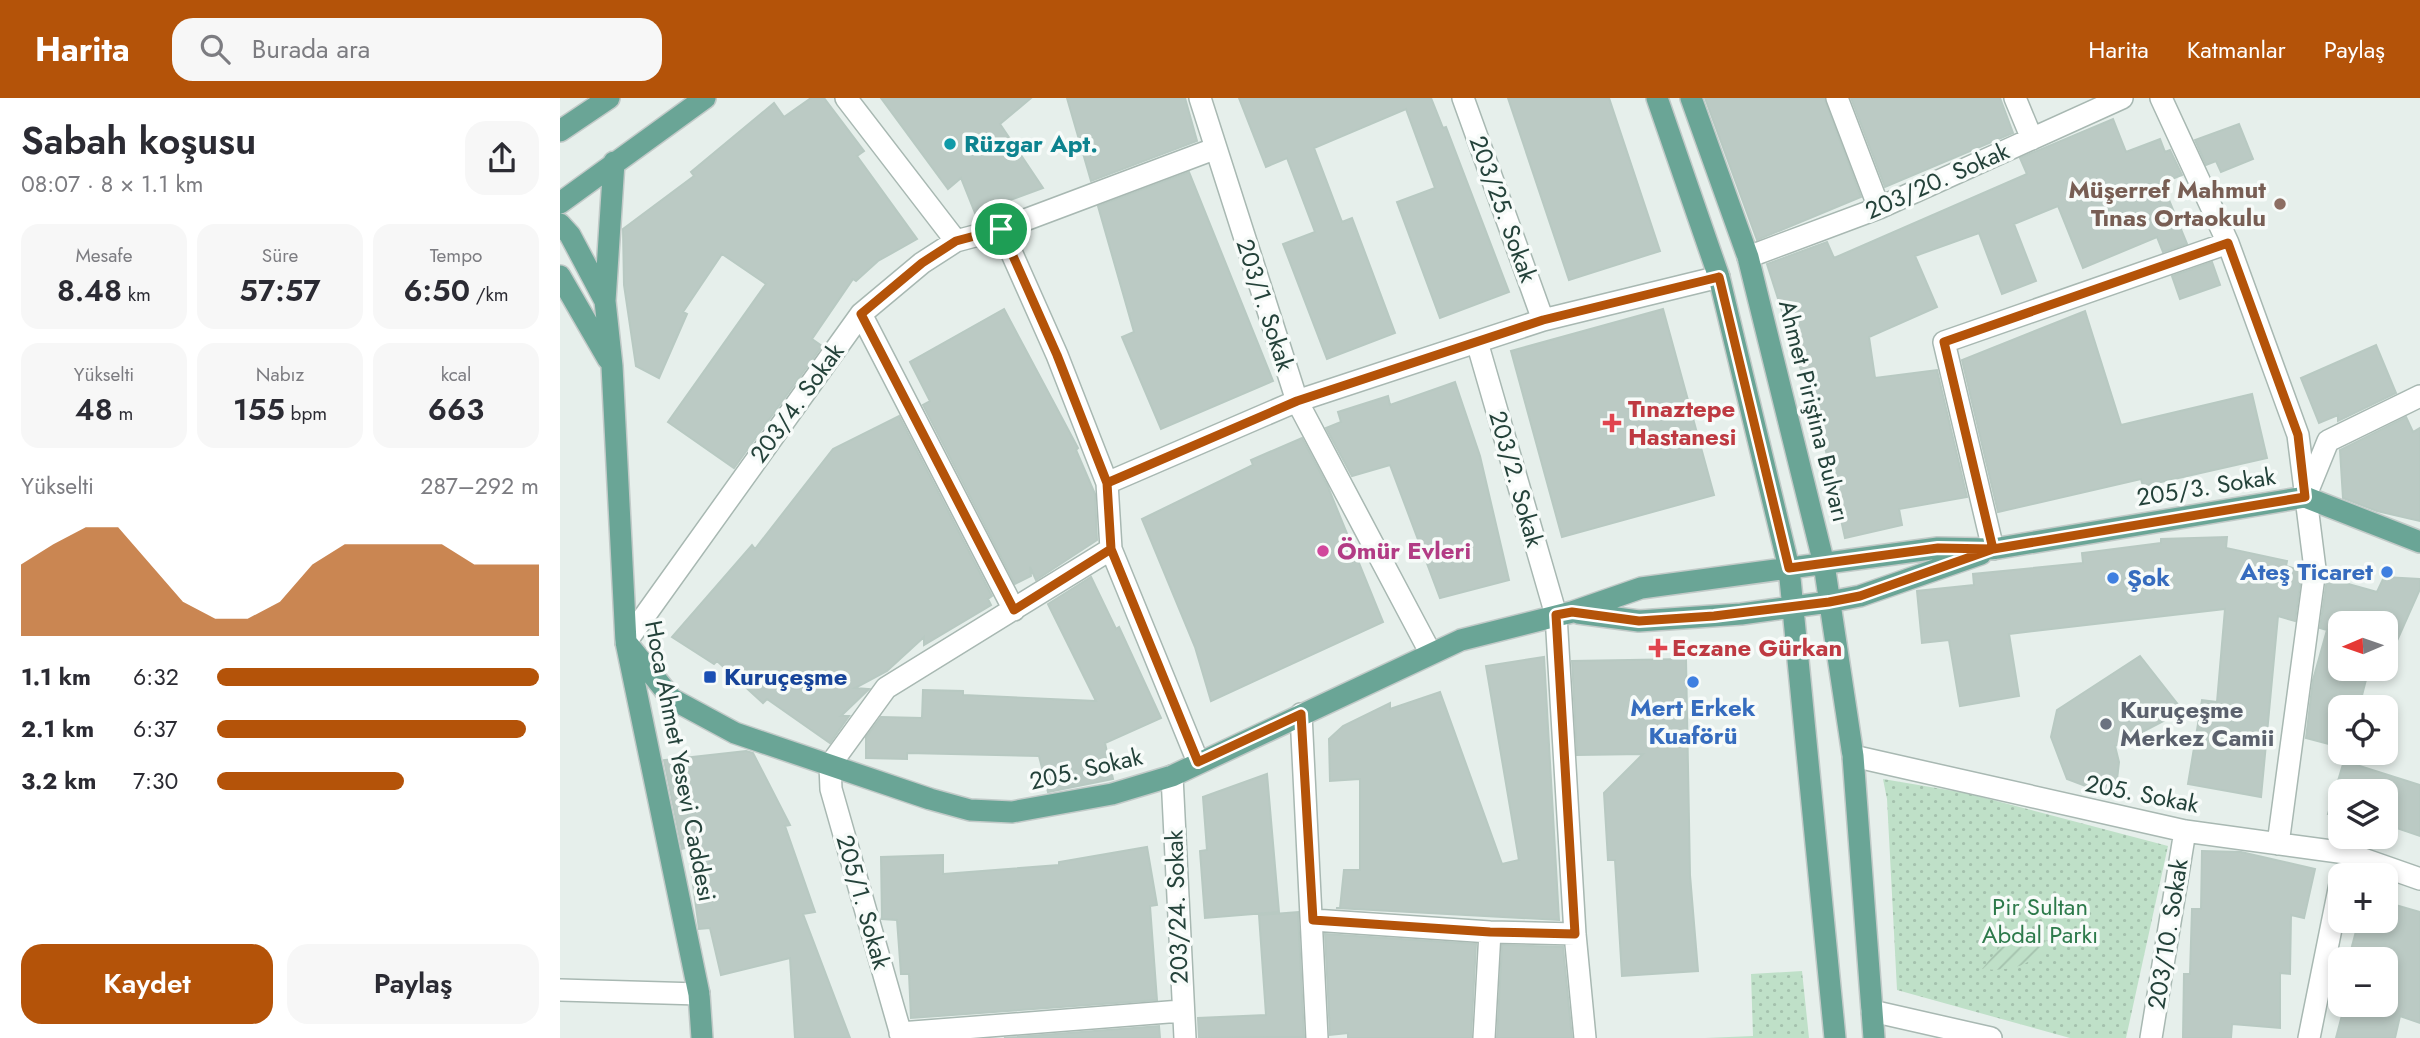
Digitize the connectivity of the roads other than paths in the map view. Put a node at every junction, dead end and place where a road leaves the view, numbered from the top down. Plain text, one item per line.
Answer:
1 (610, 98) edge
2 (705, 98) edge
3 (846, 98) edge
4 (1200, 98) edge
5 (1463, 98) edge
6 (1657, 98) edge
7 (1690, 98) edge
8 (1836, 98) edge
9 (2015, 98) edge
10 (2122, 98) edge
11 (2161, 98) edge
12 (560, 131) edge
13 (2032, 139) junction
14 (1214, 149) junction
15 (614, 162) junction
16 (560, 203) edge
17 (1878, 208) junction
18 (560, 224) edge
19 (1001, 229) junction
20 (956, 241) junction
21 (2228, 243) junction
22 (1748, 257) junction
23 (560, 276) edge
24 (1719, 277) junction
25 (605, 301) junction
26 (560, 308) edge
27 (861, 314) junction
28 (1543, 320) junction
29 (584, 321) junction
30 (1477, 342) junction
31 (612, 366) junction
32 (2420, 396) edge
33 (1297, 401) junction
34 (1107, 483) junction
35 (2305, 497) junction
36 (2420, 542) edge
37 (1111, 549) junction
38 (1993, 549) junction
39 (1807, 566) junction
40 (1812, 605) junction
41 (1014, 610) junction
42 (1564, 614) junction
43 (626, 642) junction
44 (1430, 652) junction
45 (1301, 714) junction
46 (1853, 756) junction
47 (1198, 762) junction
48 (830, 765) junction
49 (1172, 776) junction
50 (2185, 831) junction
51 (2278, 844) junction
52 (2346, 853) junction
53 (2344, 863) edge
54 (2420, 879) edge
55 (1313, 920) junction
56 (1490, 932) junction
57 (2330, 933) edge
58 (1575, 934) junction
59 (560, 990) edge
60 (699, 994) junction
61 (1181, 1011) junction
62 (1872, 1011) junction
63 (901, 1036) edge
64 (702, 1038) edge
65 (1185, 1038) edge
66 (1317, 1038) edge
67 (1484, 1038) edge
68 (1585, 1038) edge
69 (1835, 1038) edge
70 (1874, 1038) edge
71 (1990, 1038) edge
72 (2151, 1038) edge
73 (2309, 1038) edge

1 - 12 main road
2 - 15 main road
3 - 20 street
4 - 14 street, 203/1. Sokak
5 - 28 street, 203/25. Sokak
6 - 24 main road, Ahmet Piriştina Bulvarı
7 - 22 main road, Ahmet Piriştina Bulvarı
8 - 17 street
9 - 13 street
10 - 13 street, 203/20. Sokak
11 - 21 street
13 - 17 street, 203/20. Sokak
14 - 19 street, 203/4. Sokak
14 - 33 street, 203/1. Sokak
15 - 16 main road
15 - 25 main road
17 - 22 street, 203/20. Sokak
18 - 25 main road
19 - 20 street, 203/4. Sokak
19 - 34 street
20 - 27 street, 203/4. Sokak
21 - 35 street
21 - 38 street
22 - 39 main road, Ahmet Piriştina Bulvarı
23 - 29 main road
24 - 28 street
24 - 39 main road, Ahmet Piriştina Bulvarı
25 - 31 main road, Hoca Ahmet Yesevi Caddesi
26 - 29 main road
27 - 41 street
27 - 43 street, 203/4. Sokak
28 - 30 street
29 - 31 main road
30 - 33 street
30 - 42 street, 203/2. Sokak
31 - 43 main road, Hoca Ahmet Yesevi Caddesi
32 - 35 street
33 - 34 street
33 - 44 street, 203/1. Sokak
34 - 37 street
35 - 36 main road, 205/3. Sokak
35 - 38 main road, 205/3. Sokak
35 - 51 street
37 - 41 street
37 - 47 street
38 - 39 main road, 205/3. Sokak
38 - 40 main road, 205/3. Sokak
39 - 40 main road, Ahmet Piriştina Bulvarı
39 - 40 main road, Ahmet Piriştina Bulvarı
39 - 42 main road, 205. Sokak
40 - 42 main road, 205. Sokak
40 - 46 main road, Ahmet Piriştina Bulvarı
40 - 69 main road, Ahmet Piriştina Bulvarı
41 - 48 street
42 - 44 main road, 205. Sokak
42 - 58 street, 203/2. Sokak
43 - 48 main road, 205. Sokak
43 - 60 main road, Hoca Ahmet Yesevi Caddesi
44 - 45 main road, 205. Sokak
45 - 47 main road, 205. Sokak
45 - 55 street
46 - 50 street, 205. Sokak
46 - 62 main road, Ahmet Piriştina Bulvarı
47 - 49 main road, 205. Sokak
48 - 49 main road, 205. Sokak
48 - 63 street, 205/1. Sokak
49 - 61 street, 203/24. Sokak
50 - 51 street, 205. Sokak
50 - 72 street, 203/10. Sokak
51 - 52 street, 205. Sokak
52 - 53 street
52 - 54 street, 205. Sokak
55 - 56 street
55 - 66 street
56 - 58 street
56 - 67 street
57 - 73 street
58 - 68 street, 203/2. Sokak
59 - 60 street
60 - 64 main road, Hoca Ahmet Yesevi Caddesi
61 - 63 street
61 - 65 street, 203/24. Sokak
62 - 70 main road, Ahmet Piriştina Bulvarı
62 - 71 street

